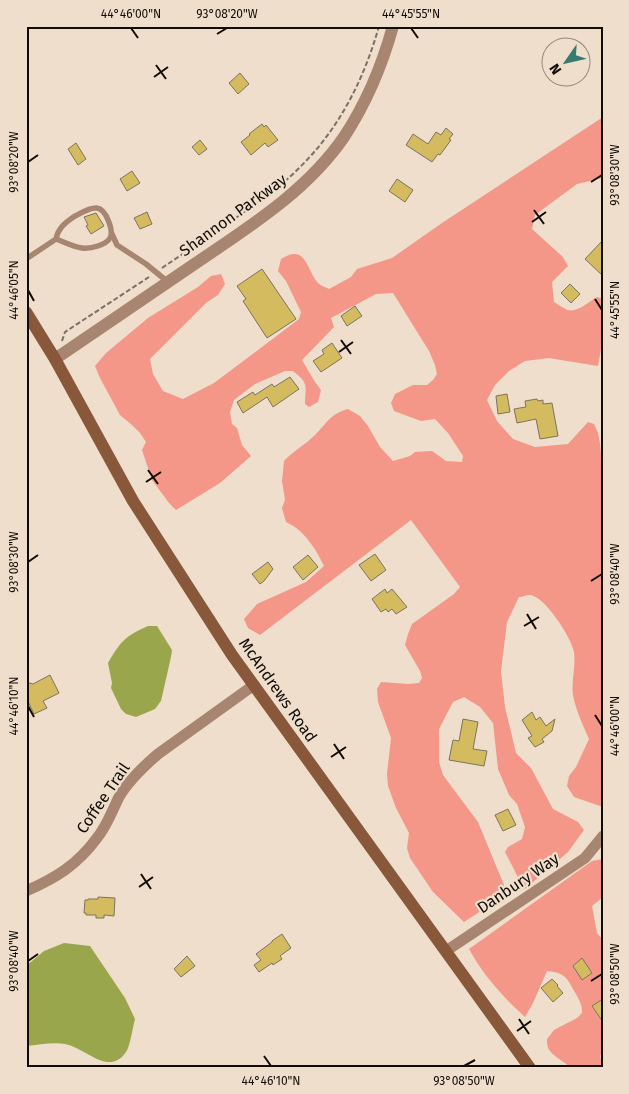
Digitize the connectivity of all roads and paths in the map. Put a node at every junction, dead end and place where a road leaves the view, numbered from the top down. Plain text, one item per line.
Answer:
1 (379, 26) edge
2 (393, 26) edge
3 (112, 234) junction
4 (56, 240) junction
5 (26, 259) edge
6 (156, 272) junction
7 (168, 282) junction
8 (26, 312) edge
9 (62, 341) dead end
10 (55, 359) junction
11 (254, 686) junction
12 (603, 836) edge
13 (26, 891) edge
14 (446, 951) junction
15 (530, 1068) edge

1 - 6 path
2 - 7 street, Shannon Parkway
3 - 4 lane
3 - 4 lane
3 - 6 lane
4 - 5 lane
6 - 7 lane
6 - 9 path
7 - 10 street, Shannon Parkway
8 - 10 main road, McAndrews Road
10 - 11 main road, McAndrews Road
11 - 13 street, Coffee Trail
11 - 14 main road, McAndrews Road
12 - 14 street, Danbury Way
14 - 15 main road, McAndrews Road

